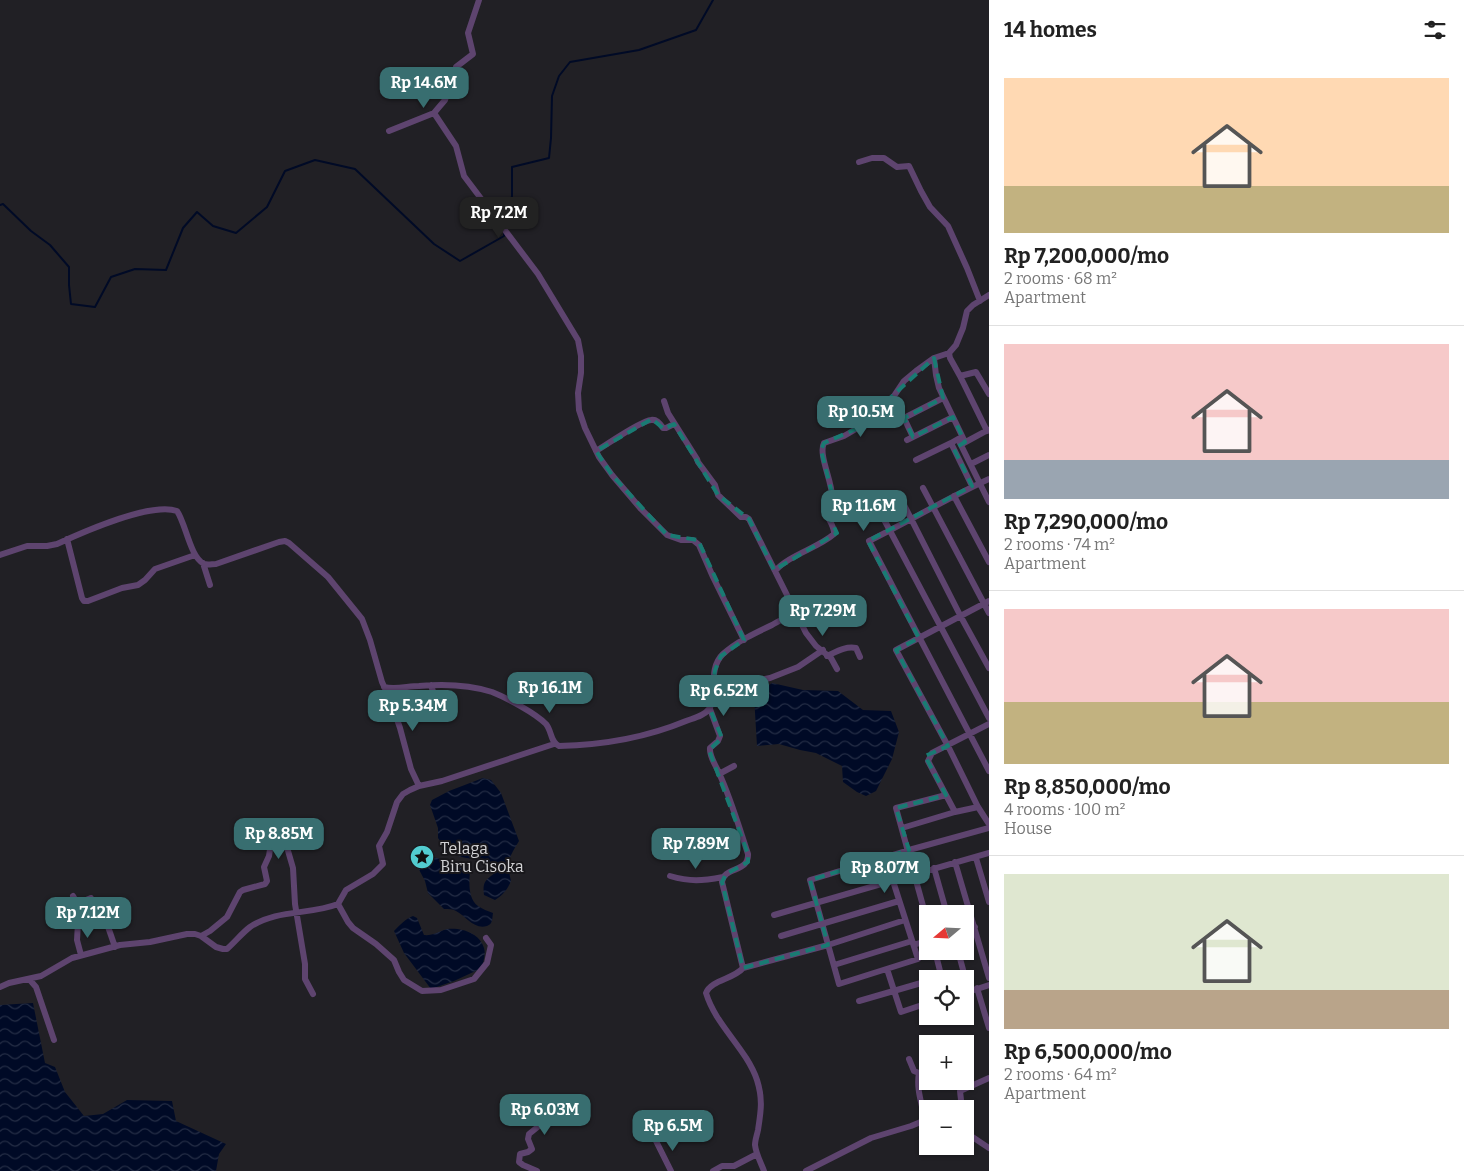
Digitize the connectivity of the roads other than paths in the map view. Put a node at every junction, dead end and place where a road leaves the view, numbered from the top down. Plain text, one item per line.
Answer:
1 (479, 0) edge
2 (434, 112) junction
3 (389, 131) dead end
4 (859, 162) dead end
5 (989, 295) edge
6 (980, 301) junction
7 (949, 353) junction
8 (934, 358) junction
9 (960, 376) junction
10 (989, 394) edge
11 (943, 398) junction
12 (664, 401) dead end
13 (953, 417) junction
14 (674, 424) junction
15 (988, 431) edge
16 (951, 443) junction
17 (963, 444) junction
18 (596, 451) junction
19 (989, 455) edge
20 (916, 460) dead end
21 (971, 464) junction
22 (989, 479) edge
23 (979, 484) junction
24 (972, 486) junction
25 (924, 488) dead end
26 (954, 496) junction
27 (900, 497) dead end
28 (989, 502) edge
29 (933, 507) junction
30 (879, 510) dead end
31 (911, 519) junction
32 (890, 531) junction
33 (67, 539) junction
34 (196, 554) junction
35 (0, 555) edge
36 (989, 562) edge
37 (203, 563) junction
38 (775, 571) junction
39 (210, 585) dead end
40 (987, 603) edge
41 (794, 611) junction
42 (989, 613) edge
43 (961, 617) junction
44 (941, 627) junction
45 (919, 638) junction
46 (744, 640) junction
47 (825, 653) junction
48 (860, 656) dead end
49 (989, 668) edge
50 (837, 669) dead end
51 (431, 685) junction
52 (384, 687) junction
53 (711, 705) junction
54 (440, 708) dead end
55 (989, 718) edge
56 (989, 724) edge
57 (969, 734) junction
58 (554, 744) junction
59 (948, 746) junction
60 (734, 766) dead end
61 (989, 770) edge
62 (719, 774) junction
63 (419, 786) junction
64 (946, 795) junction
65 (978, 807) junction
66 (955, 812) junction
67 (989, 824) edge
68 (297, 826) dead end
69 (902, 828) junction
70 (989, 828) edge
71 (280, 832) junction
72 (909, 850) junction
73 (989, 853) edge
74 (976, 858) junction
75 (955, 862) junction
76 (934, 868) junction
77 (914, 874) junction
78 (670, 876) dead end
79 (723, 877) junction
80 (893, 881) junction
81 (73, 896) dead end
82 (91, 898) dead end
83 (899, 901) junction
84 (989, 902) edge
85 (816, 903) junction
86 (82, 904) junction
87 (338, 904) junction
88 (923, 905) edge
89 (944, 905) edge
90 (296, 913) junction
91 (774, 915) dead end
92 (88, 920) junction
93 (905, 920) junction
94 (821, 923) junction
95 (975, 927) joint
96 (201, 936) junction
97 (781, 936) dead end
98 (486, 938) dead end
99 (919, 942) edge
100 (913, 943) junction
101 (828, 945) junction
102 (115, 947) junction
103 (81, 955) junction
104 (834, 965) junction
105 (743, 968) junction
106 (887, 969) junction
107 (989, 978) edge
108 (29, 979) junction
109 (919, 983) edge
110 (989, 985) edge
111 (0, 987) edge
112 (977, 988) junction
113 (974, 989) edge
114 (894, 990) junction
115 (313, 994) dead end
116 (859, 1001) dead end
117 (919, 1006) edge
118 (989, 1028) edge
119 (54, 1040) dead end
120 (909, 1059) dead end
121 (989, 1078) edge
122 (921, 1100) edge
123 (961, 1100) edge
124 (546, 1108) dead end
125 (919, 1123) edge
126 (974, 1138) edge
127 (656, 1141) dead end
128 (989, 1148) edge
129 (757, 1154) junction
130 (733, 1165) edge
131 (537, 1171) edge
132 (670, 1171) edge
133 (714, 1171) edge
134 (764, 1171) edge
135 (806, 1171) edge

1 - 2 street
2 - 3 street
2 - 18 street
4 - 6 street
5 - 6 street
6 - 7 street
7 - 8 street
7 - 9 street
8 - 11 street
8 - 38 street
9 - 10 street
9 - 15 street
11 - 13 street
11 - 13 street
12 - 14 street
13 - 17 street
14 - 18 street
14 - 38 street
15 - 17 street
16 - 17 street
16 - 20 street
16 - 24 street
17 - 21 street
18 - 46 street
19 - 21 street
21 - 23 street
22 - 23 street
23 - 24 street
23 - 28 street
24 - 26 street
25 - 29 street
26 - 29 street
26 - 36 street
27 - 31 street
29 - 31 street
29 - 40 street
30 - 32 street
31 - 32 street
31 - 43 street
32 - 44 street
32 - 45 street
33 - 34 street
33 - 34 street
33 - 35 street
34 - 37 street
37 - 39 street
37 - 52 street
38 - 41 street
40 - 42 street
40 - 43 street
41 - 46 street
41 - 47 street
43 - 44 street
43 - 49 street
44 - 45 street
44 - 55 street
45 - 57 street
45 - 59 street
46 - 53 street
47 - 48 street
47 - 50 street
47 - 53 street
51 - 52 street
51 - 54 street
51 - 58 street
52 - 63 street
53 - 58 street
53 - 62 street
56 - 57 street
57 - 59 street
57 - 61 street
58 - 63 street
59 - 64 street
59 - 65 street
60 - 62 street
62 - 79 street
63 - 87 street
64 - 66 street
64 - 69 street
65 - 66 street
65 - 67 street
66 - 69 street
68 - 71 street
69 - 72 street
70 - 72 street
71 - 90 street
71 - 96 street
72 - 77 street
72 - 85 street
73 - 74 street
74 - 75 street
74 - 84 street
75 - 76 street
75 - 95 street
76 - 77 street
76 - 89 street
77 - 80 street
77 - 88 street
78 - 79 street
79 - 105 street
80 - 83 street
80 - 85 street
81 - 86 street
82 - 86 street
83 - 93 street
83 - 94 street
85 - 91 street
85 - 94 street
86 - 92 street
87 - 90 street
87 - 98 street
90 - 96 street
90 - 115 street
92 - 102 street
92 - 103 street
93 - 100 street
93 - 101 street
94 - 97 street
94 - 101 street
95 - 107 street
96 - 102 street
99 - 100 street
100 - 104 street
100 - 106 street
101 - 104 street
101 - 105 street
102 - 103 street
103 - 108 street
104 - 106 street
105 - 129 street
106 - 114 street
108 - 111 street
108 - 119 street
109 - 114 street
110 - 112 street
112 - 113 street
112 - 118 street
114 - 116 street
114 - 117 street
120 - 122 street
121 - 123 street
124 - 131 street
125 - 135 street
126 - 128 street
127 - 132 street
129 - 130 street
129 - 134 street
130 - 133 street

